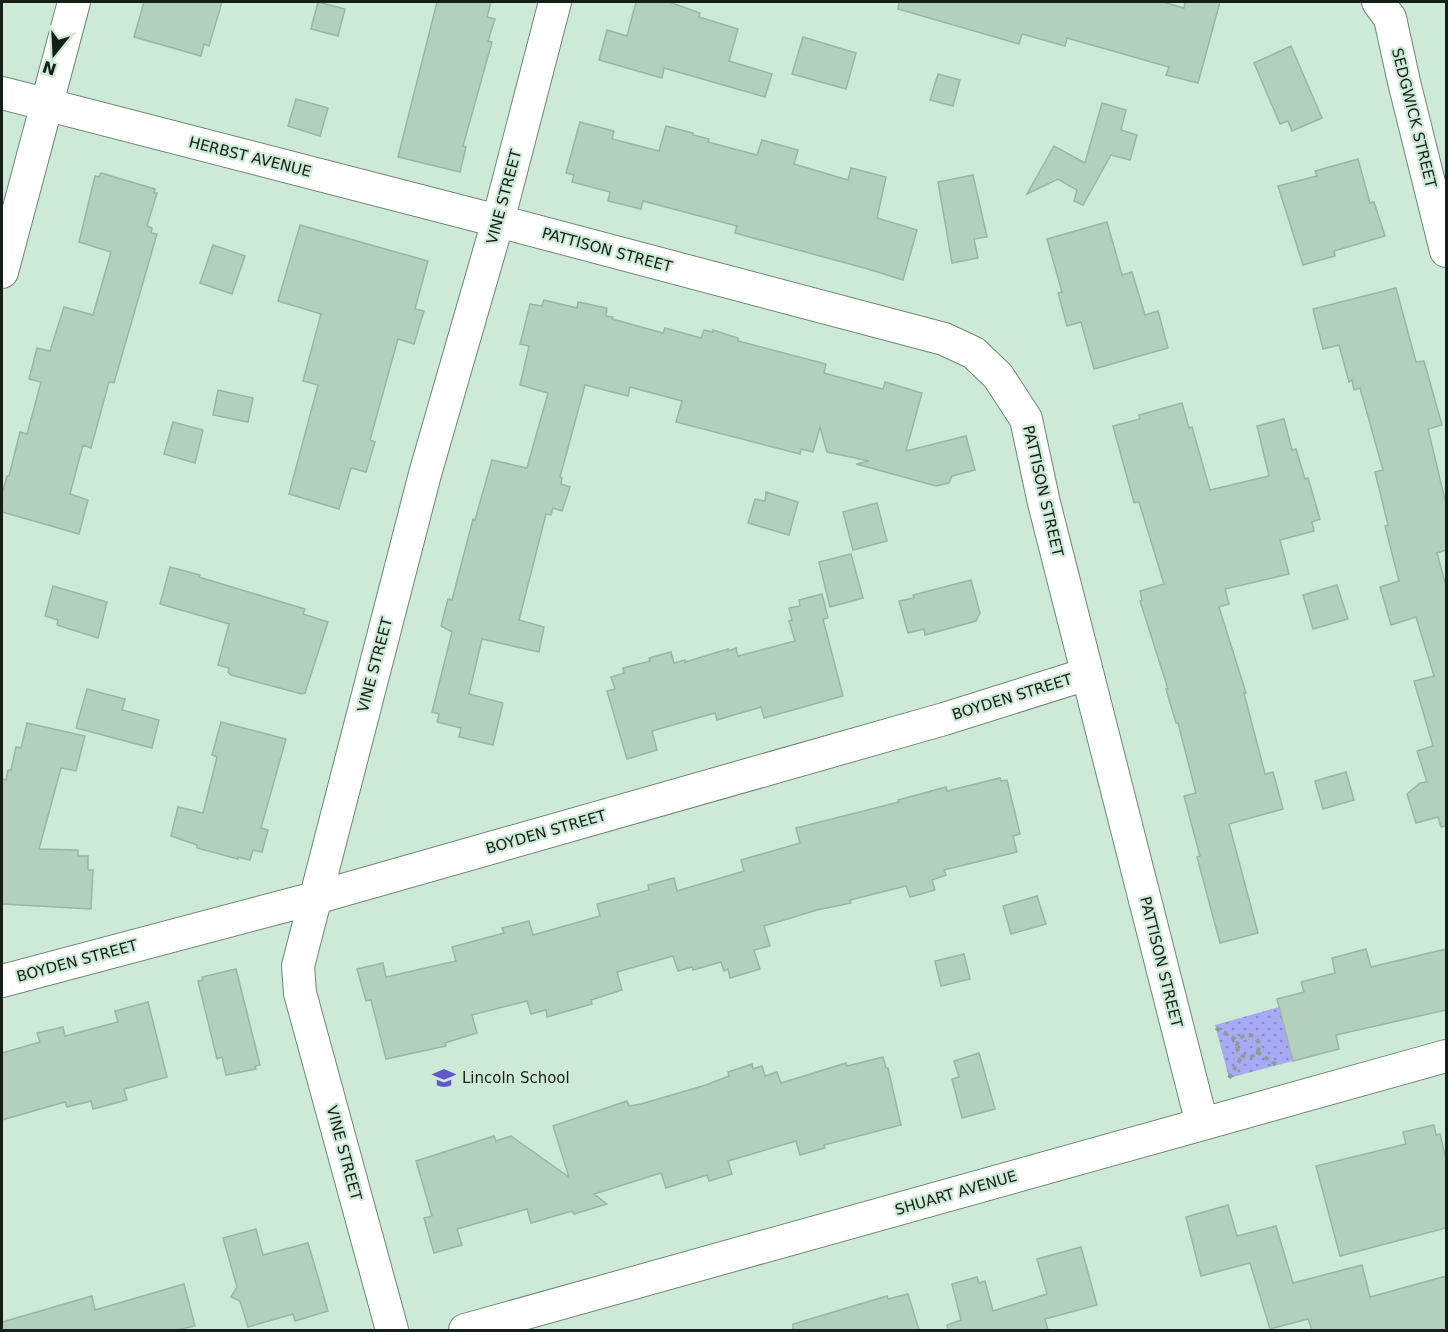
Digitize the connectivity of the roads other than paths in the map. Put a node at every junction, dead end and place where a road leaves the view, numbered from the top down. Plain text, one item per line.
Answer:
1 (74, 2) edge
2 (555, 2) edge
3 (1384, 10) edge
4 (2, 93) edge
5 (46, 105) junction
6 (498, 221) junction
7 (1446, 251) edge
8 (2, 272) edge
9 (1087, 674) junction
10 (315, 898) junction
11 (2, 981) edge
12 (1446, 1056) edge
13 (1202, 1124) junction
14 (531, 1322) edge
15 (392, 1330) edge
16 (465, 1330) edge

1 - 5 street
2 - 6 street, VINE STREET
3 - 7 street, SEDGWICK STREET
4 - 5 street, HERBST AVENUE
5 - 6 street, HERBST AVENUE
5 - 8 street
6 - 9 street, PATTISON STREET
6 - 10 street, VINE STREET
9 - 10 street, BOYDEN STREET
9 - 13 street, PATTISON STREET
10 - 11 street, BOYDEN STREET
10 - 15 street, VINE STREET
12 - 13 street, SHUART AVENUE
13 - 14 street, SHUART AVENUE
14 - 16 street, SHUART AVENUE

